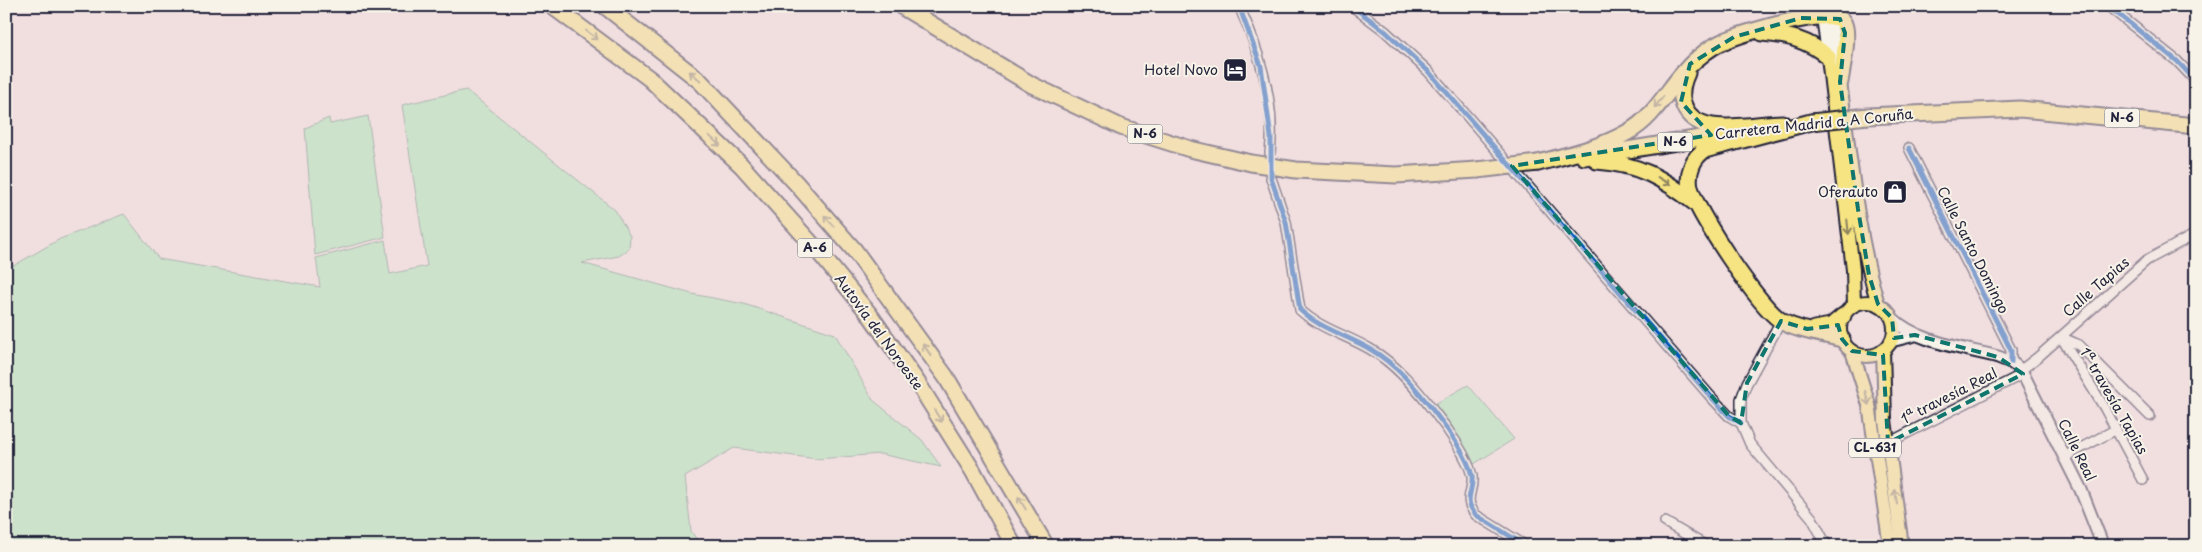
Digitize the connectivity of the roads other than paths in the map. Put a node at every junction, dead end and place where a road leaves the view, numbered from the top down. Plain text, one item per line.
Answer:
1 (552, 6) edge
2 (605, 6) edge
3 (901, 6) edge
4 (1239, 6) edge
5 (1352, 6) edge
6 (2108, 6) edge
7 (1819, 12) edge
8 (1753, 32) junction
9 (1812, 45) junction
10 (1828, 57) junction
11 (1690, 64) junction
12 (2196, 81) edge
13 (1840, 82) joint
14 (1811, 122) junction
15 (2196, 126) edge
16 (1909, 148) dead end
17 (1270, 153) dead end
18 (1538, 163) junction
19 (1271, 178) dead end
20 (1695, 202) junction
21 (2196, 234) edge
22 (1878, 304) junction
23 (1848, 310) junction
24 (1892, 318) junction
25 (1781, 321) junction
26 (1806, 329) junction
27 (1915, 335) junction
28 (2061, 337) junction
29 (1842, 340) junction
30 (1887, 345) junction
31 (1852, 351) junction
32 (2018, 369) junction
33 (2150, 416) dead end
34 (1741, 422) junction
35 (2115, 430) junction
36 (1888, 443) junction
37 (2064, 457) junction
38 (2144, 480) dead end
39 (1665, 522) dead end
40 (1014, 546) edge
41 (1046, 546) edge
42 (1526, 546) edge
43 (1706, 546) edge
44 (1827, 546) edge
45 (1890, 546) edge
46 (1902, 546) edge
47 (2102, 546) edge

1 -> 40 highway, Autovía del Noroeste / A-6
41 -> 2 highway, Autovía del Noroeste / A-6
3 - 18 highway, Carretera Madrid a A Coruña / N-6, bridge
4 - 17 street
5 - 34 street
6 - 12 street
7 - 8 highway
7 - 9 highway
7 - 10 main road
7 - 13 highway
8 - 9 highway
8 - 11 highway
9 - 10 highway
10 -> 23 main road
11 - 14 highway
11 -> 18 highway
13 - 22 main road
14 - 15 highway, Carretera Madrid a A Coruña / N-6, bridge
14 - 18 highway, Carretera Madrid a A Coruña / N-6
14 - 20 highway
16 - 32 street, Calle Santo Domingo
18 -> 20 highway
19 - 42 street
20 - 25 highway
21 - 28 street, Calle Tapias
22 - 23 main road
22 - 24 main road
23 - 26 highway
23 - 29 main road
24 - 27 main road
24 - 30 main road, CL-631
25 - 26 highway
25 - 34 street
26 - 29 highway
27 - 30 main road
27 - 32 main road
28 - 32 street, Calle Tapias
28 - 33 street
28 - 35 street, 1ª travesía Tapias
29 - 31 main road, CL-631
30 - 31 main road
30 - 36 main road, CL-631
31 -> 45 main road, CL-631
32 - 36 street, 1ª travesía Real
32 - 37 main road, Calle Real
34 - 44 street
35 - 37 street
35 - 38 street, 1ª travesía Tapias
46 -> 36 main road, CL-631
37 - 47 main road, Calle Real
39 - 43 street

